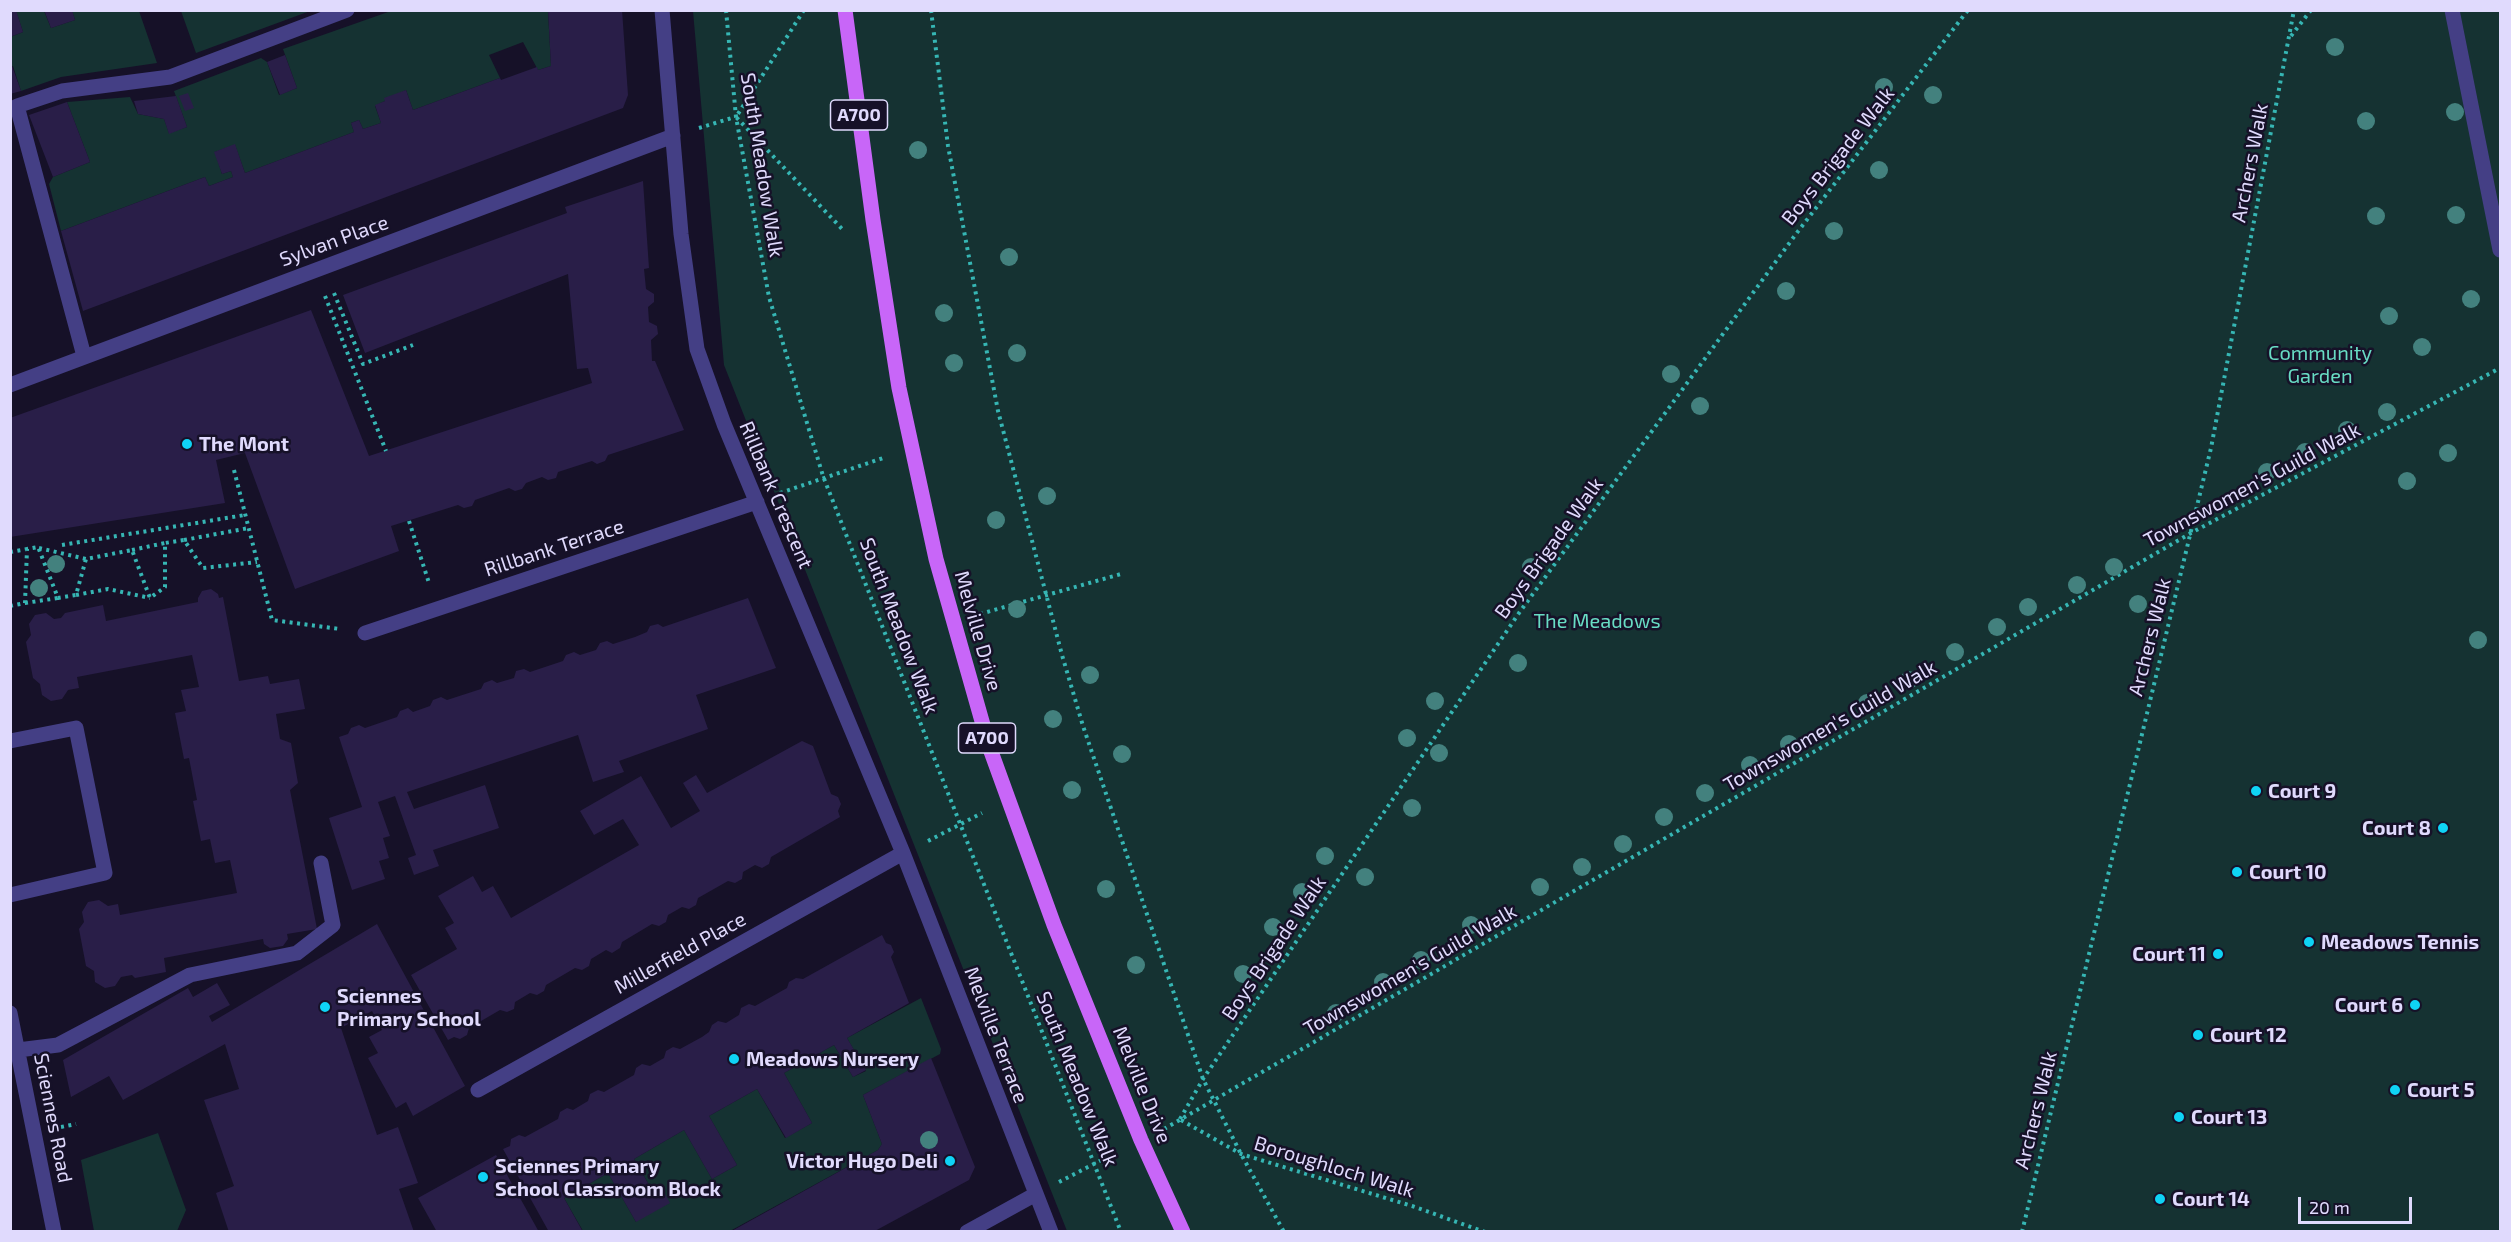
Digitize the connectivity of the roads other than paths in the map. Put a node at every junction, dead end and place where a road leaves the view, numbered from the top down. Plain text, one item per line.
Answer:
1 (347, 10) edge
2 (662, 10) edge
3 (845, 10) edge
4 (2452, 10) edge
5 (673, 136) junction
6 (2500, 250) edge
7 (84, 357) junction
8 (10, 385) edge
9 (757, 502) junction
10 (365, 633) road end
11 (10, 741) edge
12 (903, 853) junction
13 (321, 863) dead end
14 (10, 895) edge
15 (10, 1013) edge
16 (18, 1050) junction
17 (478, 1090) dead end
18 (1036, 1194) junction
19 (54, 1232) edge
20 (967, 1232) edge
21 (1051, 1232) edge
22 (1183, 1232) edge

1 - 7 street
2 - 5 street, Rillbank Crescent
3 - 22 main road, Melville Drive / A700
4 - 6 street
5 - 7 street, Sylvan Place
5 - 9 street, Rillbank Crescent
7 - 8 street, Sylvan Place
9 - 10 street, Rillbank Terrace
9 - 12 street, Rillbank Crescent
11 - 14 street
12 - 17 street, Millerfield Place
12 - 18 street, Melville Terrace
13 - 16 street
15 - 16 street, Sciennes Road
16 - 19 street, Sciennes Road
18 - 20 street
18 - 21 street, Melville Terrace

